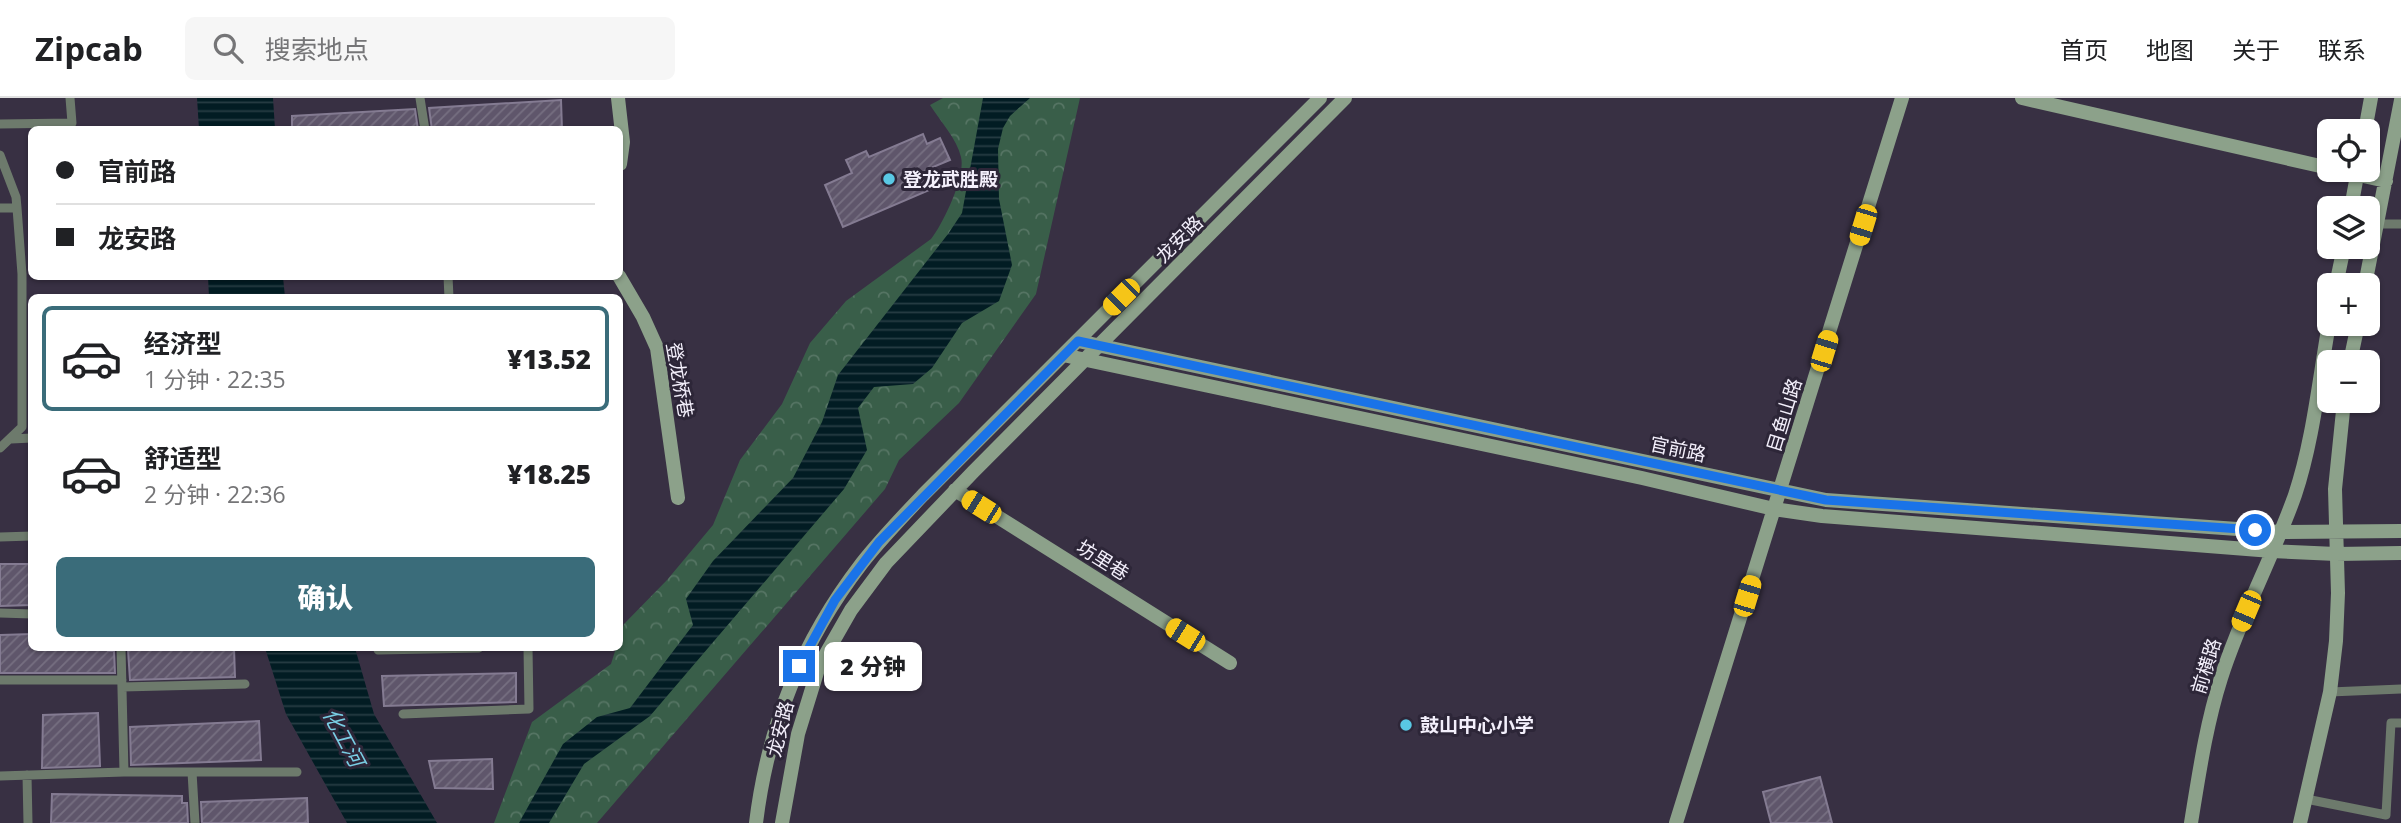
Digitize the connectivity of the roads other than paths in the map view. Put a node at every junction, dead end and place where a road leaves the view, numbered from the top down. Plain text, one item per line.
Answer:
1 (70, 98) edge
2 (420, 98) edge
3 (618, 98) edge
4 (1321, 98) edge
5 (1345, 98) edge
6 (1902, 98) edge
7 (2022, 98) edge
8 (2371, 98) edge
9 (2401, 100) edge
10 (2367, 119) edge
11 (0, 124) edge
12 (424, 126) edge
13 (621, 126) edge
14 (0, 155) edge
15 (2317, 165) edge
16 (2380, 180) edge
17 (2386, 181) junction
18 (0, 208) edge
19 (17, 208) junction
20 (2380, 210) edge
21 (2380, 224) edge
22 (2401, 224) edge
23 (621, 280) edge
24 (2327, 336) edge
25 (1078, 341) junction
26 (1100, 345) junction
27 (1063, 355) junction
28 (1085, 360) junction
29 (27, 362) edge
30 (2343, 413) edge
31 (28, 438) edge
32 (11, 439) junction
33 (0, 448) edge
34 (955, 490) junction
35 (1780, 491) junction
36 (678, 498) dead end
37 (1774, 509) junction
38 (2401, 531) edge
39 (2280, 532) junction
40 (2336, 532) junction
41 (28, 536) edge
42 (0, 537) edge
43 (2272, 551) junction
44 (2401, 553) edge
45 (2336, 554) junction
46 (0, 613) edge
47 (28, 614) edge
48 (121, 651) edge
49 (527, 651) edge
50 (1230, 663) dead end
51 (0, 680) edge
52 (122, 684) junction
53 (245, 684) dead end
54 (2401, 690) edge
55 (2330, 692) junction
56 (403, 714) dead end
57 (2401, 723) edge
58 (124, 772) junction
59 (192, 772) junction
60 (297, 772) dead end
61 (27, 775) junction
62 (0, 776) edge
63 (2306, 799) junction
64 (2386, 819) edge
65 (28, 823) edge
66 (195, 823) edge
67 (756, 823) edge
68 (782, 823) edge
69 (1676, 823) edge
70 (2191, 823) edge
71 (2300, 823) edge

1 - 11 lane
2 - 12 lane
3 - 13 main road
4 - 25 main road, 龙安路
5 - 26 main road, 龙安路
6 - 35 main road, 目鱼山路
7 - 15 main road
8 - 10 main road
9 - 17 main road
14 - 19 lane
16 - 17 main road
17 - 20 main road
18 - 19 lane
19 - 29 lane
21 - 22 lane
23 - 36 main road, 登龙桥巷
24 - 39 main road, 前横路
25 - 26 main road, 官前路
25 - 27 main road, 龙安路
26 - 28 main road, 龙安路
26 - 35 main road, 官前路
27 - 28 main road, 官前路
27 - 67 main road, 龙安路
28 - 34 main road, 龙安路
28 - 37 main road, 官前路
29 - 32 lane
30 - 40 main road
31 - 32 lane
32 - 33 lane
34 - 50 main road, 坊里巷
34 - 68 main road, 龙安路
35 - 37 main road, 目鱼山路
35 - 39 main road, 官前路
37 - 43 main road, 官前路
37 - 69 main road, 目鱼山路
38 - 40 main road, 官前路
39 - 40 main road, 官前路
39 - 43 main road, 前横路
40 - 45 main road
41 - 42 lane
43 - 45 main road, 官前路
43 - 70 main road, 前横路
44 - 45 main road, 官前路
45 - 55 main road
46 - 47 lane
48 - 52 lane
49 - 56 lane
51 - 52 lane
52 - 53 lane
52 - 58 lane
54 - 55 lane
55 - 63 main road
57 - 64 lane
58 - 59 lane
58 - 61 lane
59 - 60 lane
59 - 66 lane
61 - 62 lane
61 - 65 lane
63 - 64 lane
63 - 71 main road

